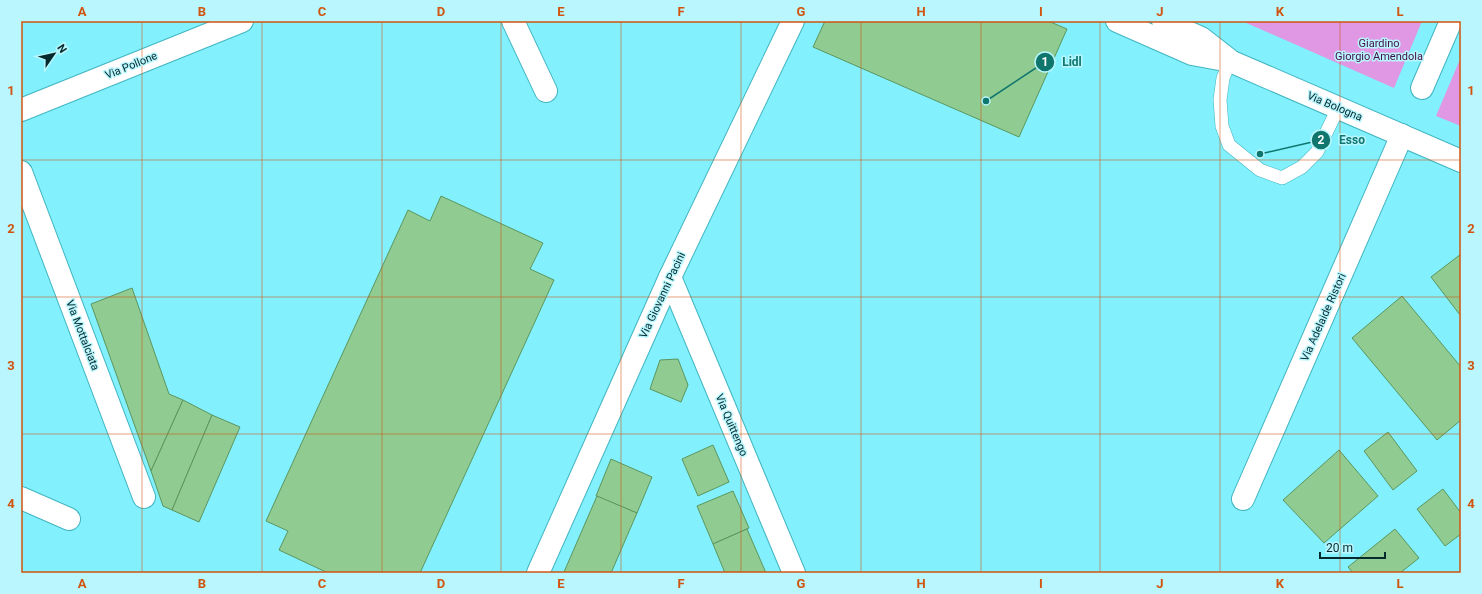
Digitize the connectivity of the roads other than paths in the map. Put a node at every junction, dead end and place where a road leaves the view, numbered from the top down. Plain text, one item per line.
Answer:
1 (241, 21) edge
2 (513, 21) edge
3 (793, 21) edge
4 (1117, 21) edge
5 (1163, 21) edge
6 (1451, 21) edge
7 (1144, 26) edge
8 (1230, 61) junction
9 (1422, 88) dead end
10 (546, 91) dead end
11 (1338, 108) junction
12 (21, 110) edge
13 (1402, 136) junction
14 (1461, 161) edge
15 (21, 172) edge
16 (670, 277) junction
17 (144, 497) dead end
18 (21, 498) edge
19 (1243, 499) dead end
20 (69, 520) dead end
21 (538, 573) edge
22 (794, 573) edge

1 - 12 street, Via Pollone
2 - 10 street
3 - 16 street, Via Giovanni Pacini
4 - 7 street, Via Bologna
5 - 8 street, Via Bologna
6 - 9 street
7 - 8 street, Via Bologna
8 - 11 street, Via Bologna
8 - 11 lane
11 - 13 street, Via Bologna
13 - 14 street, Via Bologna
13 - 19 street, Via Adelaide Ristori
15 - 17 street, Via Mottalciata
16 - 21 street, Via Giovanni Pacini
16 - 22 street, Via Quittengo
18 - 20 street

